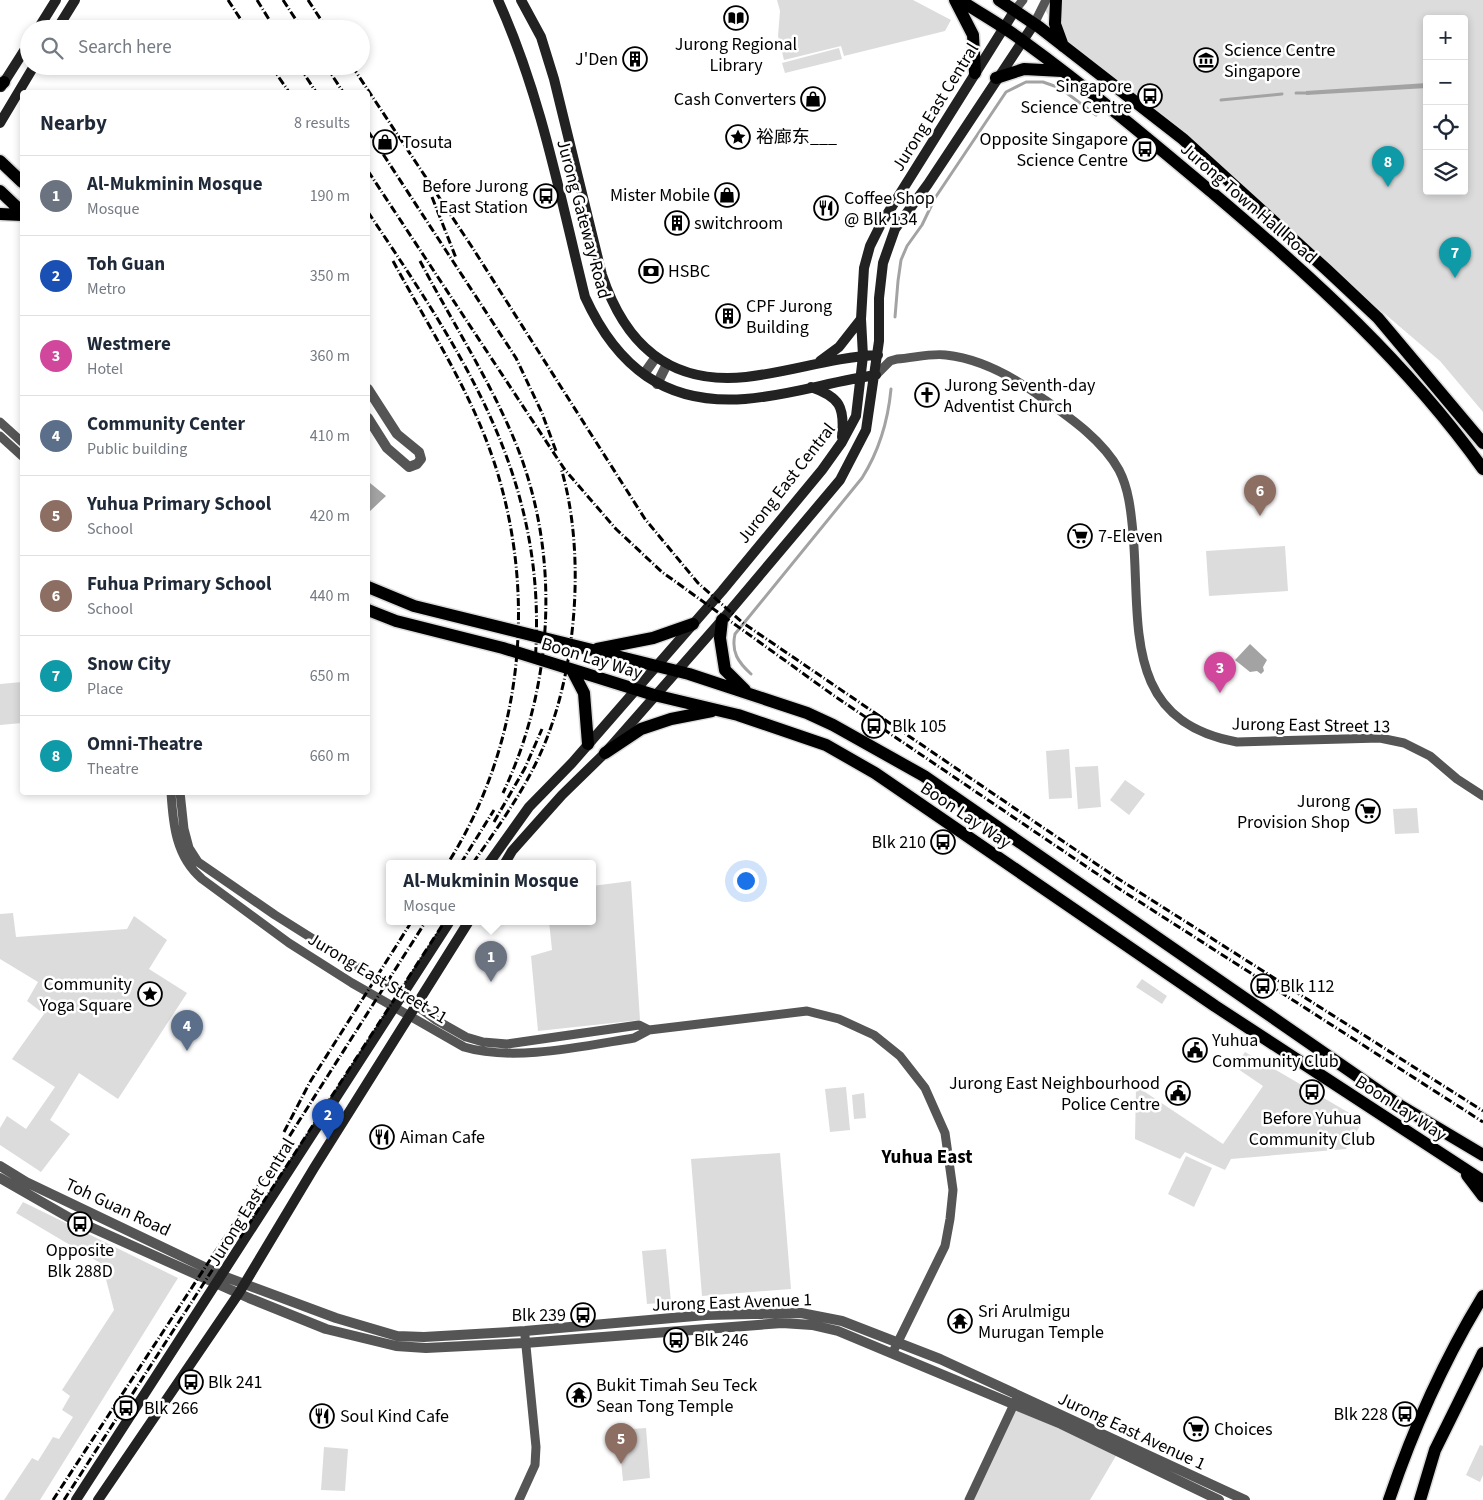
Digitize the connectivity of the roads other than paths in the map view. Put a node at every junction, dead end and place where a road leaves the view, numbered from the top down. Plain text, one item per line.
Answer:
1 (56, 0) edge
2 (75, 0) edge
3 (498, 0) edge
4 (521, 0) edge
5 (955, 0) edge
6 (960, 0) edge
7 (999, 0) edge
8 (1046, 0) edge
9 (1056, 0) edge
10 (1019, 5) edge
11 (44, 20) edge
12 (63, 20) edge
13 (1034, 24) junction
14 (1003, 28) junction
15 (1022, 40) junction
16 (1063, 46) junction
17 (20, 56) edge
18 (1062, 71) junction
19 (975, 73) junction
20 (29, 75) edge
21 (996, 78) junction
22 (1, 85) edge
23 (0, 123) edge
24 (0, 160) edge
25 (20, 180) edge
26 (0, 191) edge
27 (20, 212) edge
28 (0, 214) edge
29 (20, 214) edge
30 (861, 319) junction
31 (878, 355) junction
32 (863, 356) junction
33 (656, 357) junction
34 (890, 361) junction
35 (818, 362) junction
36 (667, 364) junction
37 (644, 374) junction
38 (876, 376) junction
39 (860, 377) junction
40 (1433, 382) junction
41 (657, 384) junction
42 (810, 387) junction
43 (370, 392) edge
44 (1425, 395) junction
45 (370, 421) edge
46 (0, 422) edge
47 (0, 436) edge
48 (20, 440) edge
49 (842, 442) junction
50 (1483, 443) edge
51 (20, 454) edge
52 (1483, 468) edge
53 (370, 588) edge
54 (370, 611) edge
55 (722, 620) junction
56 (693, 624) junction
57 (592, 650) junction
58 (657, 666) junction
59 (572, 670) junction
60 (676, 671) junction
61 (636, 690) junction
62 (746, 692) junction
63 (654, 695) junction
64 (715, 710) junction
65 (588, 744) junction
66 (605, 753) junction
67 (171, 795) edge
68 (180, 795) edge
69 (1483, 796) edge
70 (491, 860) edge
71 (507, 860) edge
72 (447, 925) edge
73 (467, 925) edge
74 (402, 995) junction
75 (416, 1006) junction
76 (394, 1007) junction
77 (409, 1017) junction
78 (649, 1030) junction
79 (1483, 1155) edge
80 (0, 1166) edge
81 (1462, 1169) junction
82 (0, 1178) edge
83 (1483, 1181) edge
84 (1483, 1196) edge
85 (220, 1280) junction
86 (242, 1289) junction
87 (1483, 1296) edge
88 (525, 1331) junction
89 (898, 1342) junction
90 (525, 1343) junction
91 (893, 1352) junction
92 (1483, 1353) edge
93 (1016, 1400) junction
94 (1421, 1498) edge
95 (76, 1500) edge
96 (98, 1500) edge
97 (519, 1500) edge
98 (968, 1500) edge
99 (1219, 1500) edge
100 (1245, 1500) edge
101 (1390, 1500) edge

1 - 11 main road
2 - 12 main road
3 - 37 main road, Jurong Gateway Road
4 - 33 main road, Jurong Gateway Road
5 - 19 main road
6 - 14 main road, Jurong Town Hall Road
7 - 10 main road, Jurong Town Hall Road
8 - 13 street
9 - 16 main road
10 - 13 main road, Jurong Town Hall Road
10 - 14 main road, Jurong East Central
13 - 15 main road, Jurong East Central
13 - 16 main road, Jurong Town Hall Road
14 - 15 main road, Jurong Town Hall Road
14 - 19 main road, Jurong East Central
15 - 18 main road, Jurong Town Hall Road
15 - 21 main road, Jurong East Central
16 - 40 main road, Jurong Town Hall Road
17 - 22 main road
18 - 21 main road
18 - 44 main road, Jurong Town Hall Road
19 - 30 main road, Jurong East Central
20 - 23 main road
21 - 31 main road, Jurong East Central
24 - 25 main road
26 - 27 main road
28 - 29 main road
30 - 32 main road, Jurong East Central
30 - 35 main road
31 - 32 main road, Jurong Gateway Road
31 - 34 street
31 - 38 main road, Jurong East Central
32 - 35 main road, Jurong Gateway Road
32 - 39 main road, Jurong East Central
33 - 36 main road, Jurong Gateway Road
33 - 37 street
34 - 38 street
34 - 69 street, Jurong East Street 13
35 - 36 main road, Jurong Gateway Road
36 - 41 street
37 - 41 main road, Jurong Gateway Road
38 - 39 main road, Jurong Gateway Road
38 - 55 main road, Jurong East Central
39 - 42 main road, Jurong Gateway Road
39 - 49 main road, Jurong East Central
40 - 44 main road
40 - 50 main road, Jurong Town Hall Road
41 - 42 main road, Jurong Gateway Road
42 - 49 main road
43 - 45 street
44 - 52 main road, Jurong Town Hall Road
46 - 48 street
47 - 51 street
49 - 56 main road, Jurong East Central
53 - 57 main road, Boon Lay Way
54 - 59 main road, Boon Lay Way
55 - 60 main road, Jurong East Central
55 - 62 main road
56 - 57 main road
56 - 58 main road, Jurong East Central
57 - 58 main road, Boon Lay Way
58 - 60 main road, Boon Lay Way
58 - 61 main road, Jurong East Central
59 - 61 main road, Boon Lay Way
59 - 65 main road
60 - 62 main road, Boon Lay Way
60 - 63 main road, Jurong East Central
61 - 63 main road, Boon Lay Way
61 - 65 main road, Jurong East Central
62 - 79 main road, Boon Lay Way
63 - 64 main road, Boon Lay Way
63 - 66 main road, Jurong East Central
64 - 66 main road
64 - 81 main road, Boon Lay Way
65 - 70 main road, Jurong East Central
66 - 71 main road, Jurong East Central
67 - 76 street, Jurong East Street 21
68 - 74 street, Jurong East Street 21
72 - 74 main road, Jurong East Central
73 - 75 main road, Jurong East Central
74 - 75 street, Jurong East Street 21
74 - 76 main road, Jurong East Central
75 - 77 main road, Jurong East Central
75 - 78 street, Jurong East Street 21
76 - 77 street, Jurong East Street 21
76 - 85 main road, Jurong East Central
77 - 78 street, Jurong East Street 21
77 - 86 main road, Jurong East Central
78 - 89 street, Jurong East Street 21
80 - 85 street, Toh Guan Road
81 - 83 main road, Boon Lay Way
81 - 84 main road
82 - 85 street, Toh Guan Road
85 - 86 street, Jurong East Avenue 1
85 - 95 main road, Jurong East Central
86 - 88 street, Jurong East Avenue 1
86 - 90 street, Jurong East Avenue 1
86 - 96 main road, Jurong East Central
87 - 101 main road
88 - 89 street, Jurong East Avenue 1
88 - 90 street
89 - 91 street, Jurong East Street 21
89 - 93 street, Jurong East Avenue 1
90 - 91 street, Jurong East Avenue 1
90 - 97 street
91 - 93 street, Jurong East Avenue 1
92 - 94 main road
93 - 98 street
93 - 99 street, Jurong East Avenue 1
93 - 100 street, Jurong East Avenue 1

